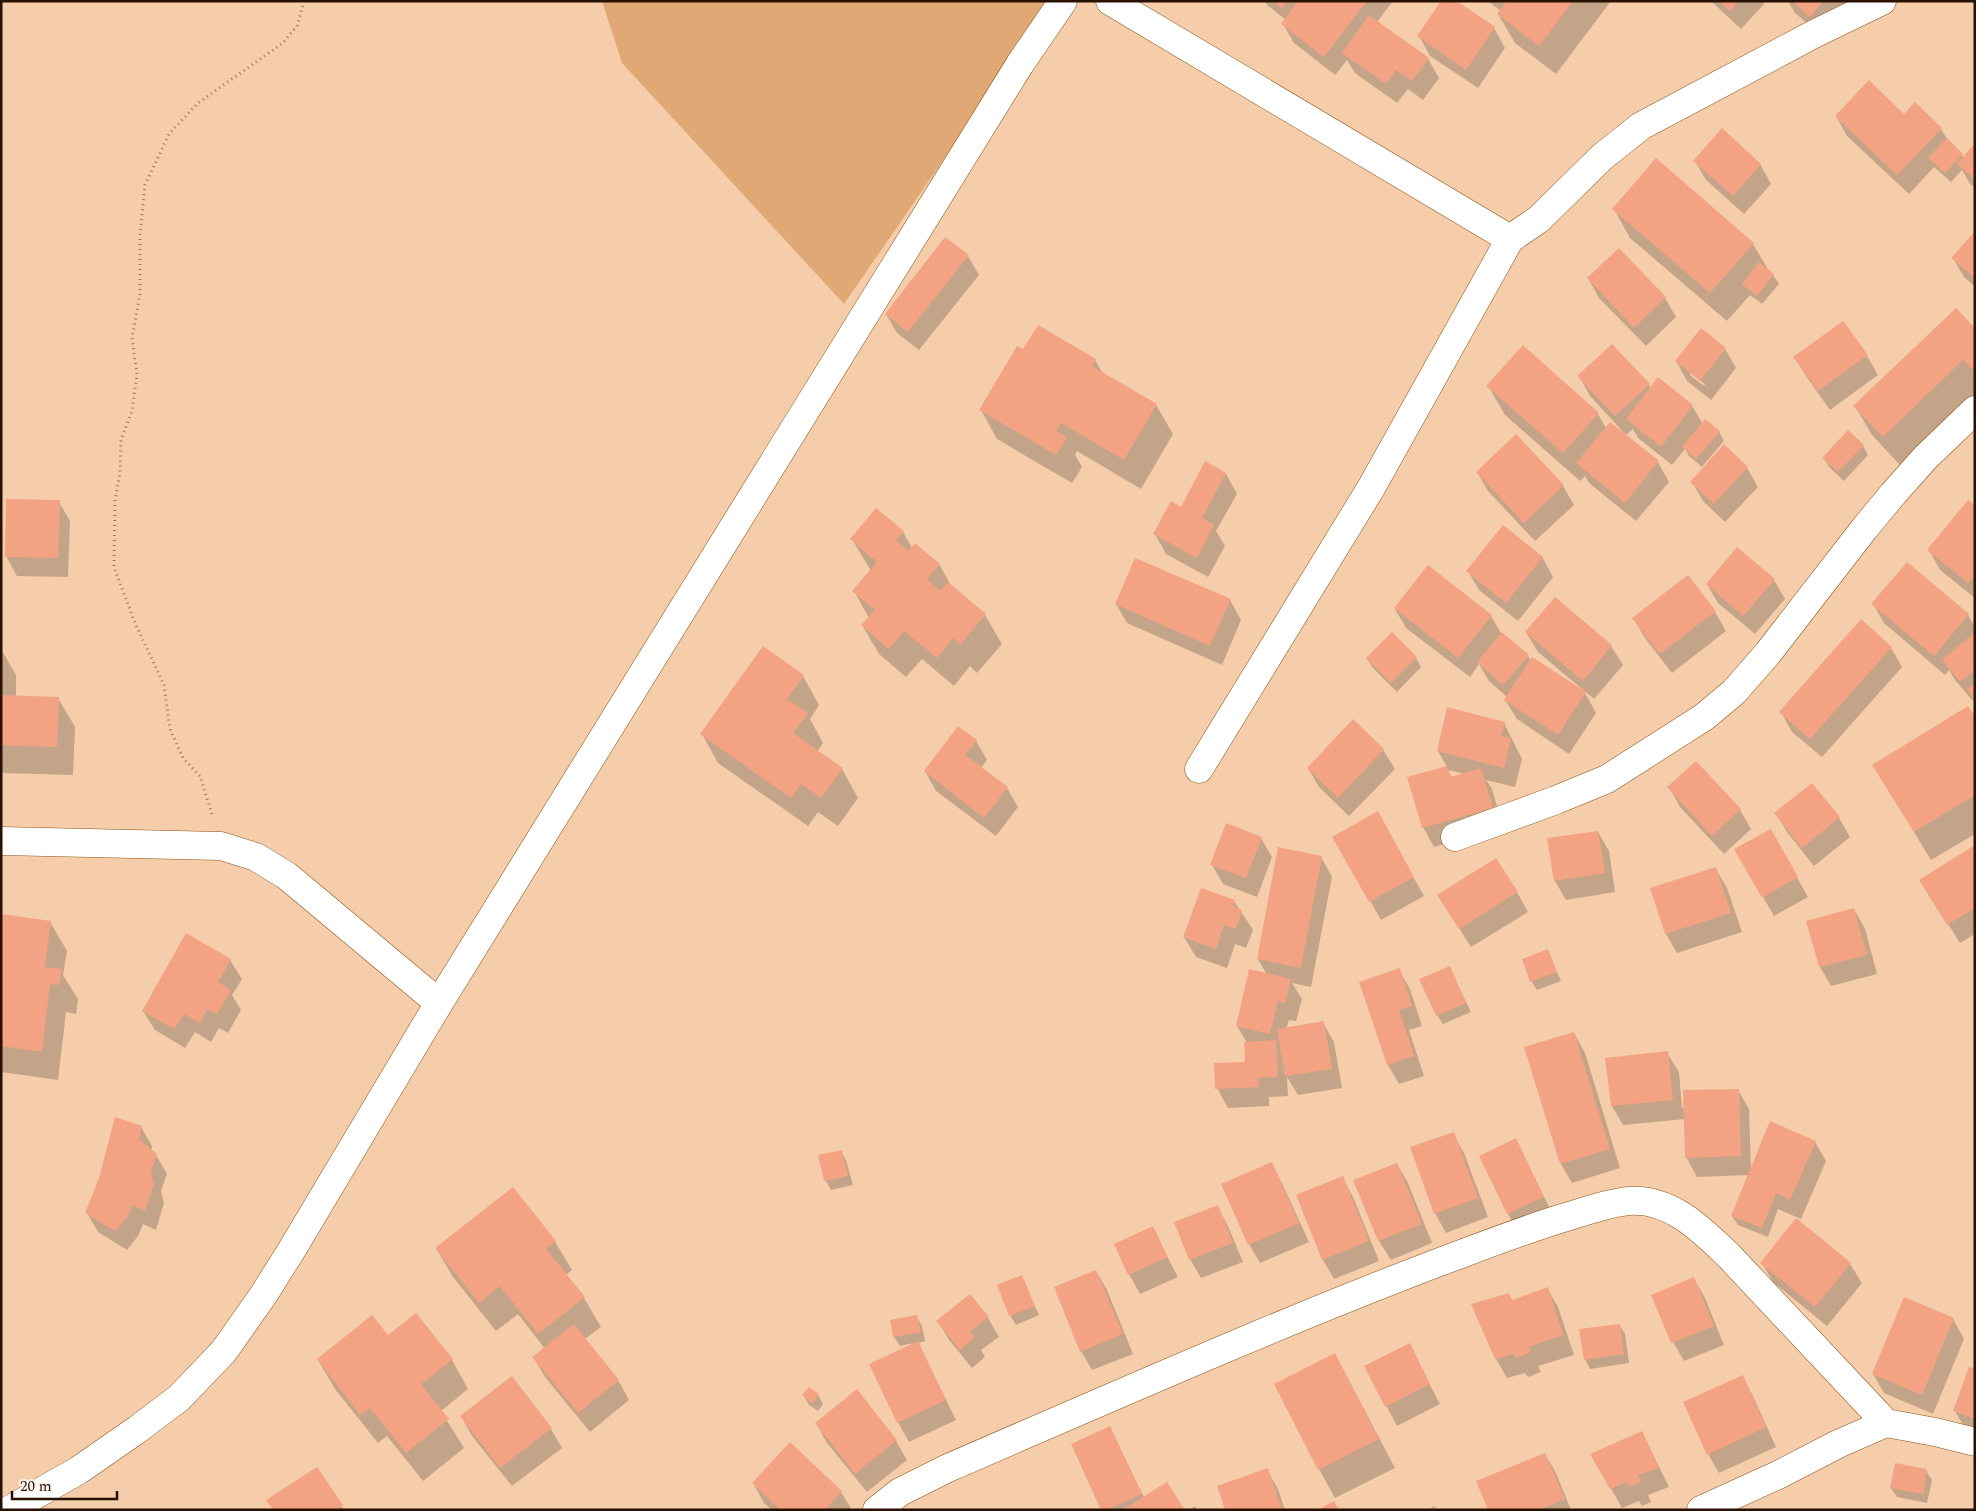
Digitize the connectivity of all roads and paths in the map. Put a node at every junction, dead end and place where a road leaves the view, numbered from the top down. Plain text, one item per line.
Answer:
1 (1063, 1) edge
2 (1110, 1) edge
3 (1882, 1) edge
4 (304, 2) edge
5 (1510, 239) junction
6 (1975, 410) edge
7 (1199, 770) dead end
8 (1455, 836) dead end
9 (1, 841) edge
10 (221, 846) junction
11 (439, 1003) junction
12 (1886, 1423) junction
13 (1975, 1442) edge
14 (9, 1510) edge
15 (877, 1510) edge
16 (1701, 1510) edge

1 - 11 street
2 - 5 street
3 - 5 street
4 - 10 path
5 - 7 street
6 - 8 street
9 - 10 street
10 - 11 street
11 - 14 street
12 - 13 street
12 - 15 street
12 - 16 street

